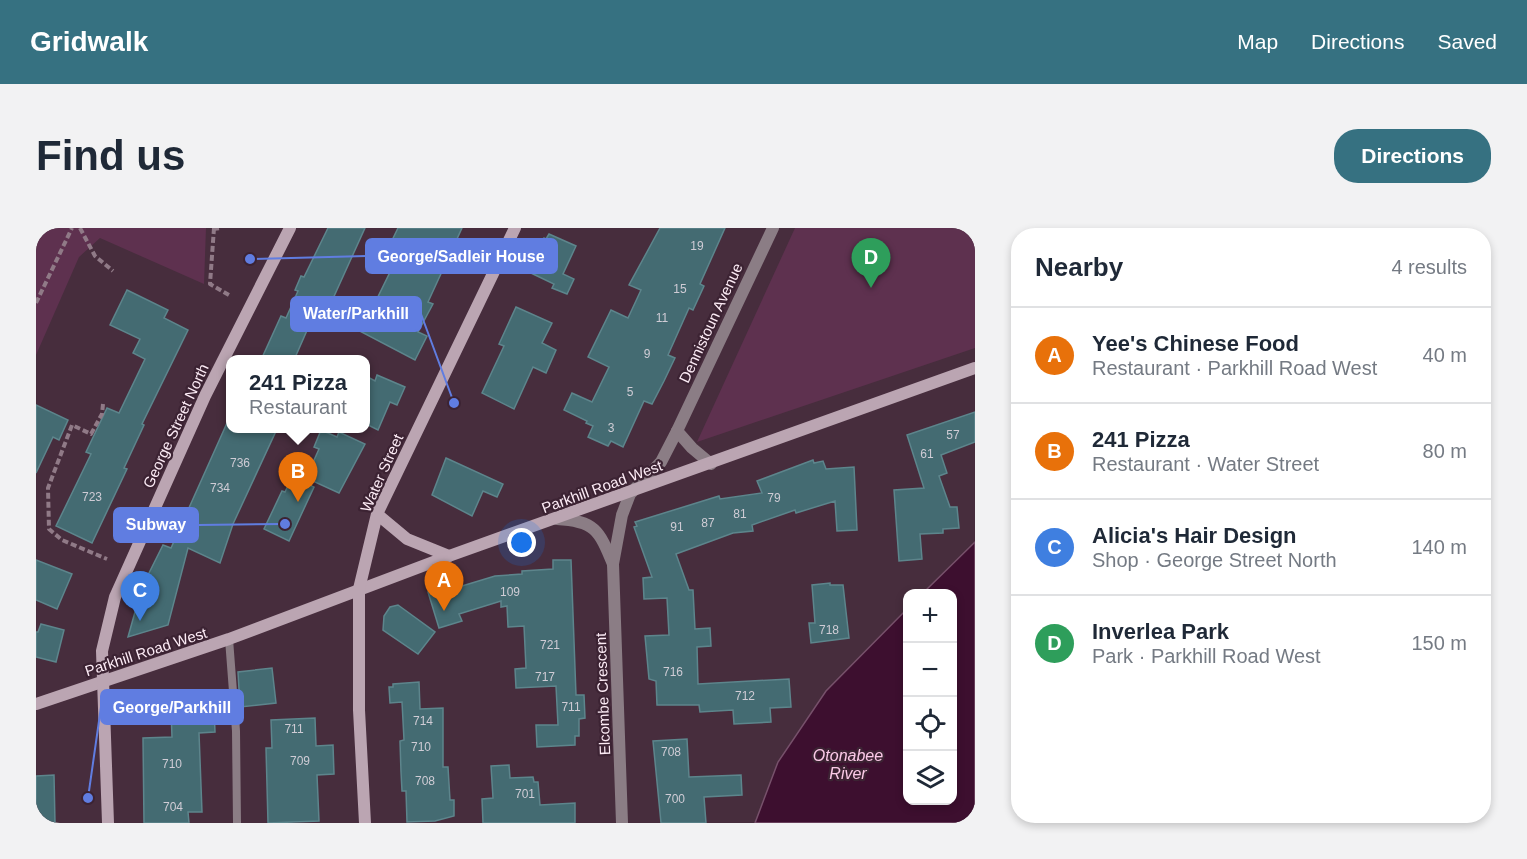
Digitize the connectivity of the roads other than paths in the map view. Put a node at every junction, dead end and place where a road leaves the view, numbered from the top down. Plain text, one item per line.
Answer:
1 (290, 228) edge
2 (515, 228) edge
3 (773, 228) edge
4 (975, 368) edge
5 (677, 431) junction
6 (711, 464) junction
7 (630, 494) junction
8 (377, 514) junction
9 (557, 519) junction
10 (449, 556) junction
11 (613, 564) junction
12 (359, 589) junction
13 (229, 639) junction
14 (103, 681) junction
15 (36, 704) edge
16 (108, 823) edge
17 (237, 823) edge
18 (365, 823) edge
19 (622, 823) edge

1 - 14 main road, George Street North
2 - 8 main road, Water Street
3 - 5 street, Dennistoun Avenue
4 - 6 main road, Parkhill Road West
5 - 6 street
5 - 7 street, Dennistoun Avenue
6 - 7 main road, Parkhill Road West
7 - 9 main road, Parkhill Road West
7 - 11 street, Elcombe Crescent
8 - 10 main road
8 - 12 main road, Water Street
9 - 10 main road, Parkhill Road West
9 - 11 street, Elcombe Crescent
10 - 12 main road, Parkhill Road West
11 - 19 street, Elcombe Crescent
12 - 13 main road, Parkhill Road West
12 - 18 main road, Water Street
13 - 14 main road, Parkhill Road West
13 - 17 lane
14 - 15 main road, Parkhill Road West
14 - 16 main road, George Street North

